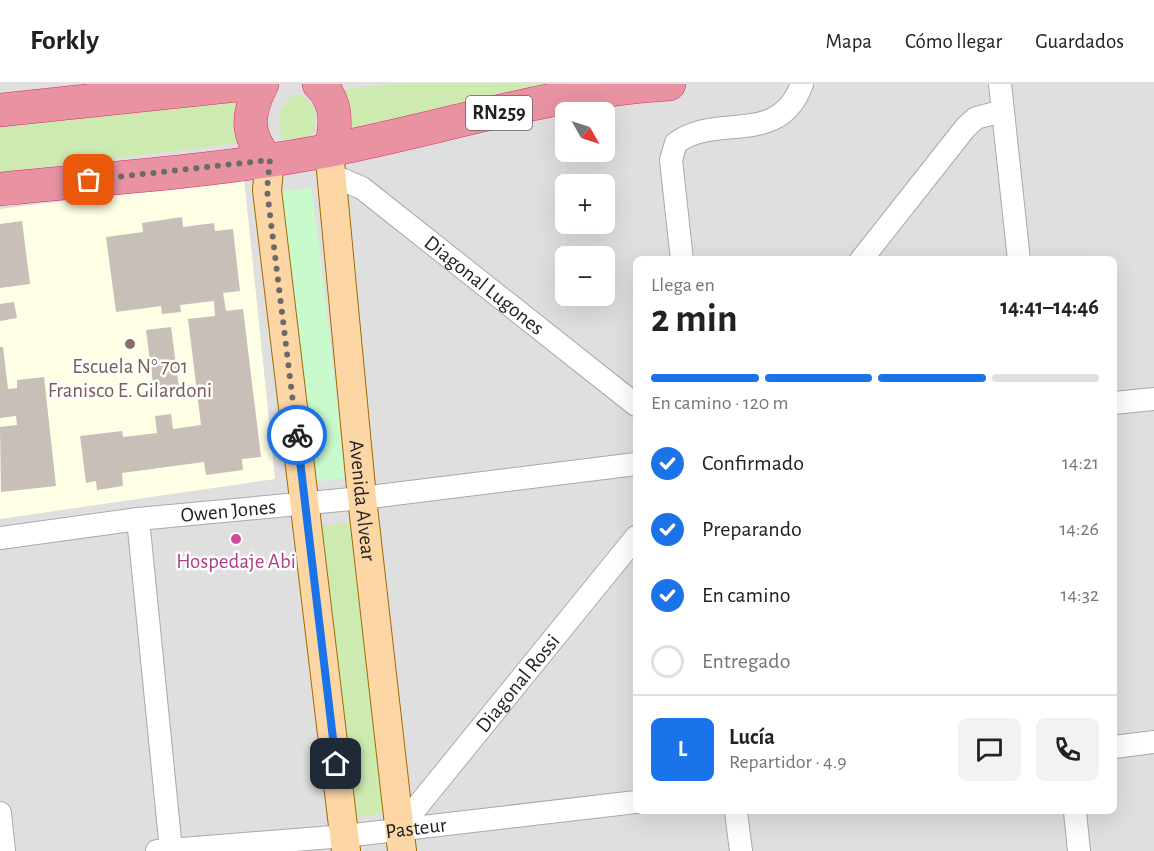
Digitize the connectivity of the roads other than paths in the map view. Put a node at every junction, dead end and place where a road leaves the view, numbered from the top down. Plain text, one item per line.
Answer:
1 (247, 84) edge
2 (262, 84) edge
3 (319, 84) edge
4 (669, 84) edge
5 (802, 84) edge
6 (1000, 84) edge
7 (0, 110) edge
8 (1002, 111) junction
9 (330, 158) junction
10 (269, 160) junction
11 (0, 189) edge
12 (682, 256) edge
13 (864, 256) edge
14 (1019, 256) edge
15 (1154, 399) edge
16 (633, 403) edge
17 (1117, 403) edge
18 (633, 464) edge
19 (362, 498) junction
20 (305, 503) junction
21 (138, 519) junction
22 (0, 538) edge
23 (633, 541) edge
24 (1154, 742) edge
25 (1117, 747) edge
26 (633, 802) edge
27 (0, 813) edge
28 (736, 814) edge
29 (1075, 814) edge
30 (401, 840) edge
31 (346, 843) edge
32 (164, 850) edge
33 (4, 851) edge
34 (741, 851) edge
35 (1079, 851) edge

1 - 7 highway
2 - 10 highway
3 - 9 highway
4 - 9 highway, RN259
5 - 12 street
6 - 8 street
8 - 13 street
8 - 14 street
9 - 10 highway, RN259
9 - 16 street, Diagonal Lugones
9 - 19 main road, Avenida Alvear
10 - 11 highway, RN259
10 - 20 main road
15 - 17 street
18 - 19 street, Owen Jones
19 - 20 street, Owen Jones
19 - 30 main road, Avenida Alvear
20 - 21 street, Owen Jones
20 - 31 main road
21 - 22 street, Owen Jones
21 - 32 street
23 - 30 street, Diagonal Rossi
24 - 25 street
26 - 30 street, Pasteur
27 - 33 street
28 - 34 street
29 - 35 street
30 - 31 street, Pasteur
31 - 32 street, Pasteur

